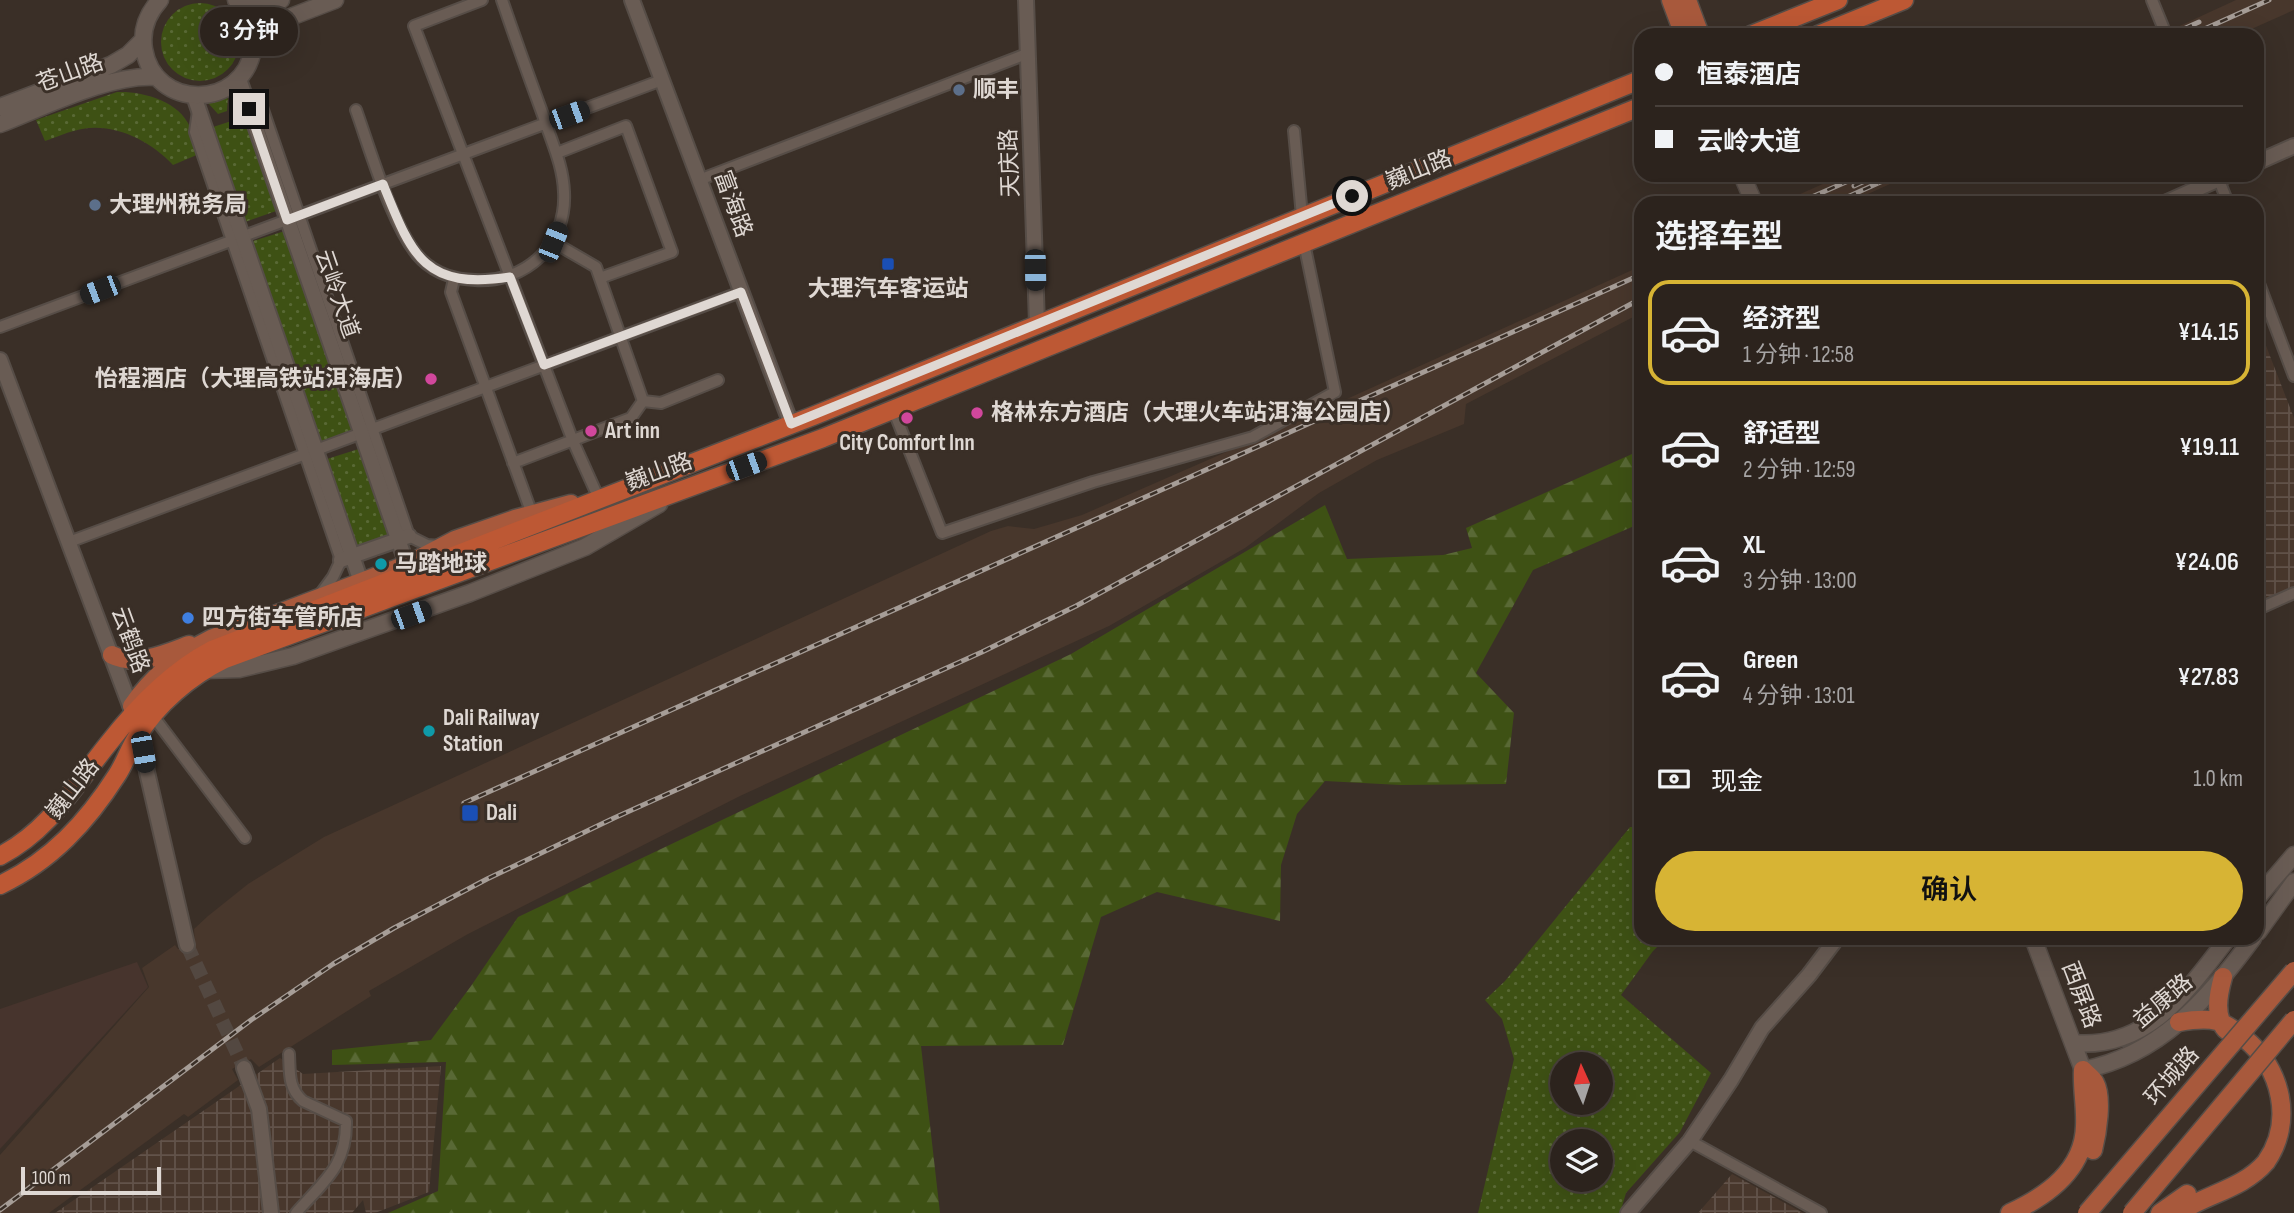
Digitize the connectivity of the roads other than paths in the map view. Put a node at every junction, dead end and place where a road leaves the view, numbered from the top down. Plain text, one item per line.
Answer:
1 (281, 0) edge
2 (335, 0) edge
3 (482, 0) edge
4 (502, 0) edge
5 (632, 0) edge
6 (1026, 0) edge
7 (1671, 0) edge
8 (1687, 0) edge
9 (1838, 0) edge
10 (1904, 0) edge
11 (2152, 0) edge
12 (157, 2) edge
13 (239, 3) edge
14 (2163, 27) dead end
15 (1681, 28) edge
16 (1697, 28) edge
17 (1768, 28) edge
18 (1835, 28) edge
19 (143, 40) junction
20 (253, 44) junction
21 (1029, 53) junction
22 (157, 77) junction
23 (662, 80) junction
24 (1634, 82) edge
25 (241, 86) junction
26 (196, 102) junction
27 (0, 107) edge
28 (1634, 109) edge
29 (356, 110) dead end
30 (545, 123) junction
31 (0, 124) edge
32 (1294, 131) dead end
33 (2294, 146) edge
34 (557, 152) junction
35 (463, 154) junction
36 (2264, 159) edge
37 (699, 180) junction
38 (2209, 182) edge
39 (383, 184) junction
40 (2180, 196) edge
41 (1301, 216) junction
42 (293, 218) junction
43 (237, 239) junction
44 (553, 242) junction
45 (1304, 243) junction
46 (510, 277) junction
47 (600, 278) junction
48 (454, 279) junction
49 (741, 292) junction
50 (2264, 297) edge
51 (1037, 324) junction
52 (0, 327) edge
53 (621, 336) junction
54 (0, 360) edge
55 (544, 365) junction
56 (2294, 376) edge
57 (718, 380) dead end
58 (485, 387) junction
59 (643, 401) junction
60 (893, 410) junction
61 (791, 424) junction
62 (367, 431) junction
63 (573, 441) junction
64 (310, 452) junction
65 (513, 463) junction
66 (686, 488) junction
67 (599, 499) junction
68 (532, 514) junction
69 (404, 538) junction
70 (69, 542) junction
71 (444, 546) junction
72 (347, 558) junction
73 (407, 565) junction
74 (361, 582) junction
75 (2294, 593) edge
76 (316, 598) junction
77 (2264, 606) edge
78 (235, 629) junction
79 (112, 655) junction
80 (204, 670) junction
81 (153, 716) junction
82 (134, 719) junction
83 (245, 838) dead end
84 (2294, 855) edge
85 (0, 856) edge
86 (2294, 882) edge
87 (0, 884) edge
88 (2264, 890) edge
89 (2264, 924) edge
90 (187, 945) tunnel mouth
91 (1832, 945) edge
92 (2036, 945) edge
93 (2222, 945) edge
94 (2248, 945) edge
95 (2294, 971) edge
96 (2223, 977) junction
97 (2294, 1020) edge
98 (2179, 1022) junction
99 (2219, 1022) junction
100 (2073, 1043) junction
101 (289, 1054) dead end
102 (244, 1068) tunnel mouth
103 (2083, 1070) junction
104 (1690, 1141) junction
105 (271, 1213) edge
106 (296, 1213) edge
107 (1628, 1213) edge
108 (1821, 1213) edge
109 (2010, 1213) edge
110 (2035, 1213) edge
111 (2087, 1213) edge
112 (2132, 1213) edge
113 (2160, 1213) edge
114 (2178, 1213) edge

1 - 13 main road
2 - 20 main road
3 - 35 street
4 - 30 street
5 - 23 street, 富海路
6 - 21 street, 天庆路
7 - 15 main road
8 - 16 main road
9 - 17 highway
10 - 18 highway
11 - 14 street
12 - 19 main road
13 - 20 main road
19 - 22 main road
19 - 27 main road, 苍山路
20 - 25 main road
21 - 37 street
21 - 51 street, 天庆路
22 - 26 main road
22 - 31 main road, 苍山路
23 - 30 street
23 - 37 street, 富海路
24 - 41 highway, 巍山路
25 - 26 main road
25 - 42 street, 云岭大道
26 - 43 street
28 - 45 highway, 巍山路
29 - 39 street
30 - 34 street
30 - 35 street
32 - 41 street
33 - 36 street
34 - 44 street
34 - 47 street
35 - 39 street
35 - 46 street
37 - 49 street, 富海路
38 - 40 street
39 - 42 street
39 - 48 street
41 - 45 highway
41 - 51 highway, 巍山路
42 - 43 street
42 - 62 street, 云岭大道
43 - 52 street
43 - 64 street
44 - 46 street
44 - 47 street
45 - 60 highway, 巍山路
45 - 60 street
46 - 48 street
46 - 55 street
47 - 53 street
48 - 58 street
49 - 53 street
49 - 61 street, 富海路
50 - 56 street
51 - 61 highway, 巍山路
53 - 55 street
53 - 59 street
54 - 70 street, 云鹤路
55 - 58 street
55 - 63 street
57 - 59 street
58 - 62 street
58 - 65 street
59 - 63 street
60 - 66 highway, 巍山路
61 - 67 highway, 巍山路
62 - 64 street
62 - 69 street, 云岭大道
63 - 65 street
63 - 67 street
64 - 70 street
64 - 72 street
65 - 68 street
66 - 80 highway, 巍山路
66 - 80 main road
67 - 68 main road
67 - 82 highway, 巍山路
68 - 71 main road
69 - 71 street
69 - 72 street
69 - 73 street, 云岭大道
70 - 79 street, 云鹤路
71 - 73 main road
72 - 74 street
72 - 76 street
73 - 74 main road
74 - 76 main road
75 - 77 street
76 - 78 main road
78 - 79 main road
78 - 82 main road
79 - 82 street, 云鹤路
80 - 81 highway, 巍山路
81 - 82 highway, 巍山路
81 - 83 street
82 - 85 highway, 巍山路
82 - 87 highway, 巍山路
82 - 90 street, 云鹤路
84 - 88 main road
86 - 89 main road
91 - 104 street
92 - 100 main road, 西屏路
93 - 100 main road, 益康路
94 - 96 main road, 益康路
95 - 111 main road, 环城路, bridge
96 - 98 main road, 益康路
96 - 99 main road
97 - 112 main road, bridge
98 - 99 main road
98 - 103 main road, 益康路
99 - 113 main road
99 - 114 main road
100 - 103 main road, 西屏路
101 - 106 street
102 - 105 street
103 - 109 main road
103 - 110 main road
104 - 107 street
104 - 108 street

